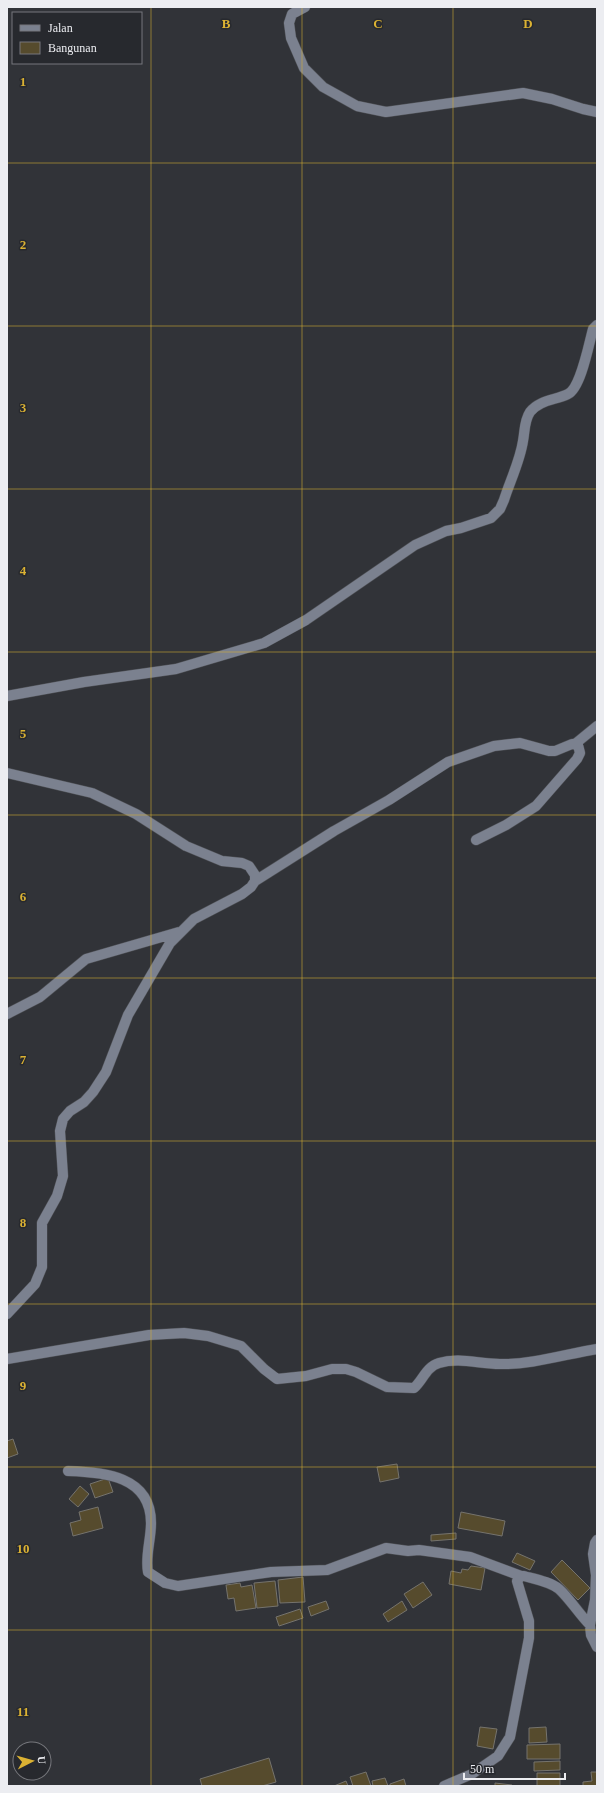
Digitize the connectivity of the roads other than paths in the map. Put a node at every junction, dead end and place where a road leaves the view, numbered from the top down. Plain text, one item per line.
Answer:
1 (305, 7) edge
2 (597, 112) edge
3 (597, 325) edge
4 (7, 696) edge
5 (597, 726) edge
6 (575, 744) junction
7 (7, 773) edge
8 (476, 840) dead end
9 (255, 881) junction
10 (181, 931) junction
11 (7, 1014) edge
12 (7, 1314) edge
13 (597, 1349) edge
14 (7, 1359) edge
15 (68, 1471) dead end
16 (597, 1540) edge
17 (521, 1576) junction
18 (590, 1625) junction
19 (597, 1647) edge
20 (444, 1786) edge

1 - 2 street
3 - 4 street
5 - 6 street
6 - 8 street
6 - 9 street
7 - 9 street
9 - 10 street
10 - 11 street
10 - 12 street
13 - 14 street
15 - 17 street
16 - 18 street
17 - 18 street
17 - 20 street
18 - 19 street

